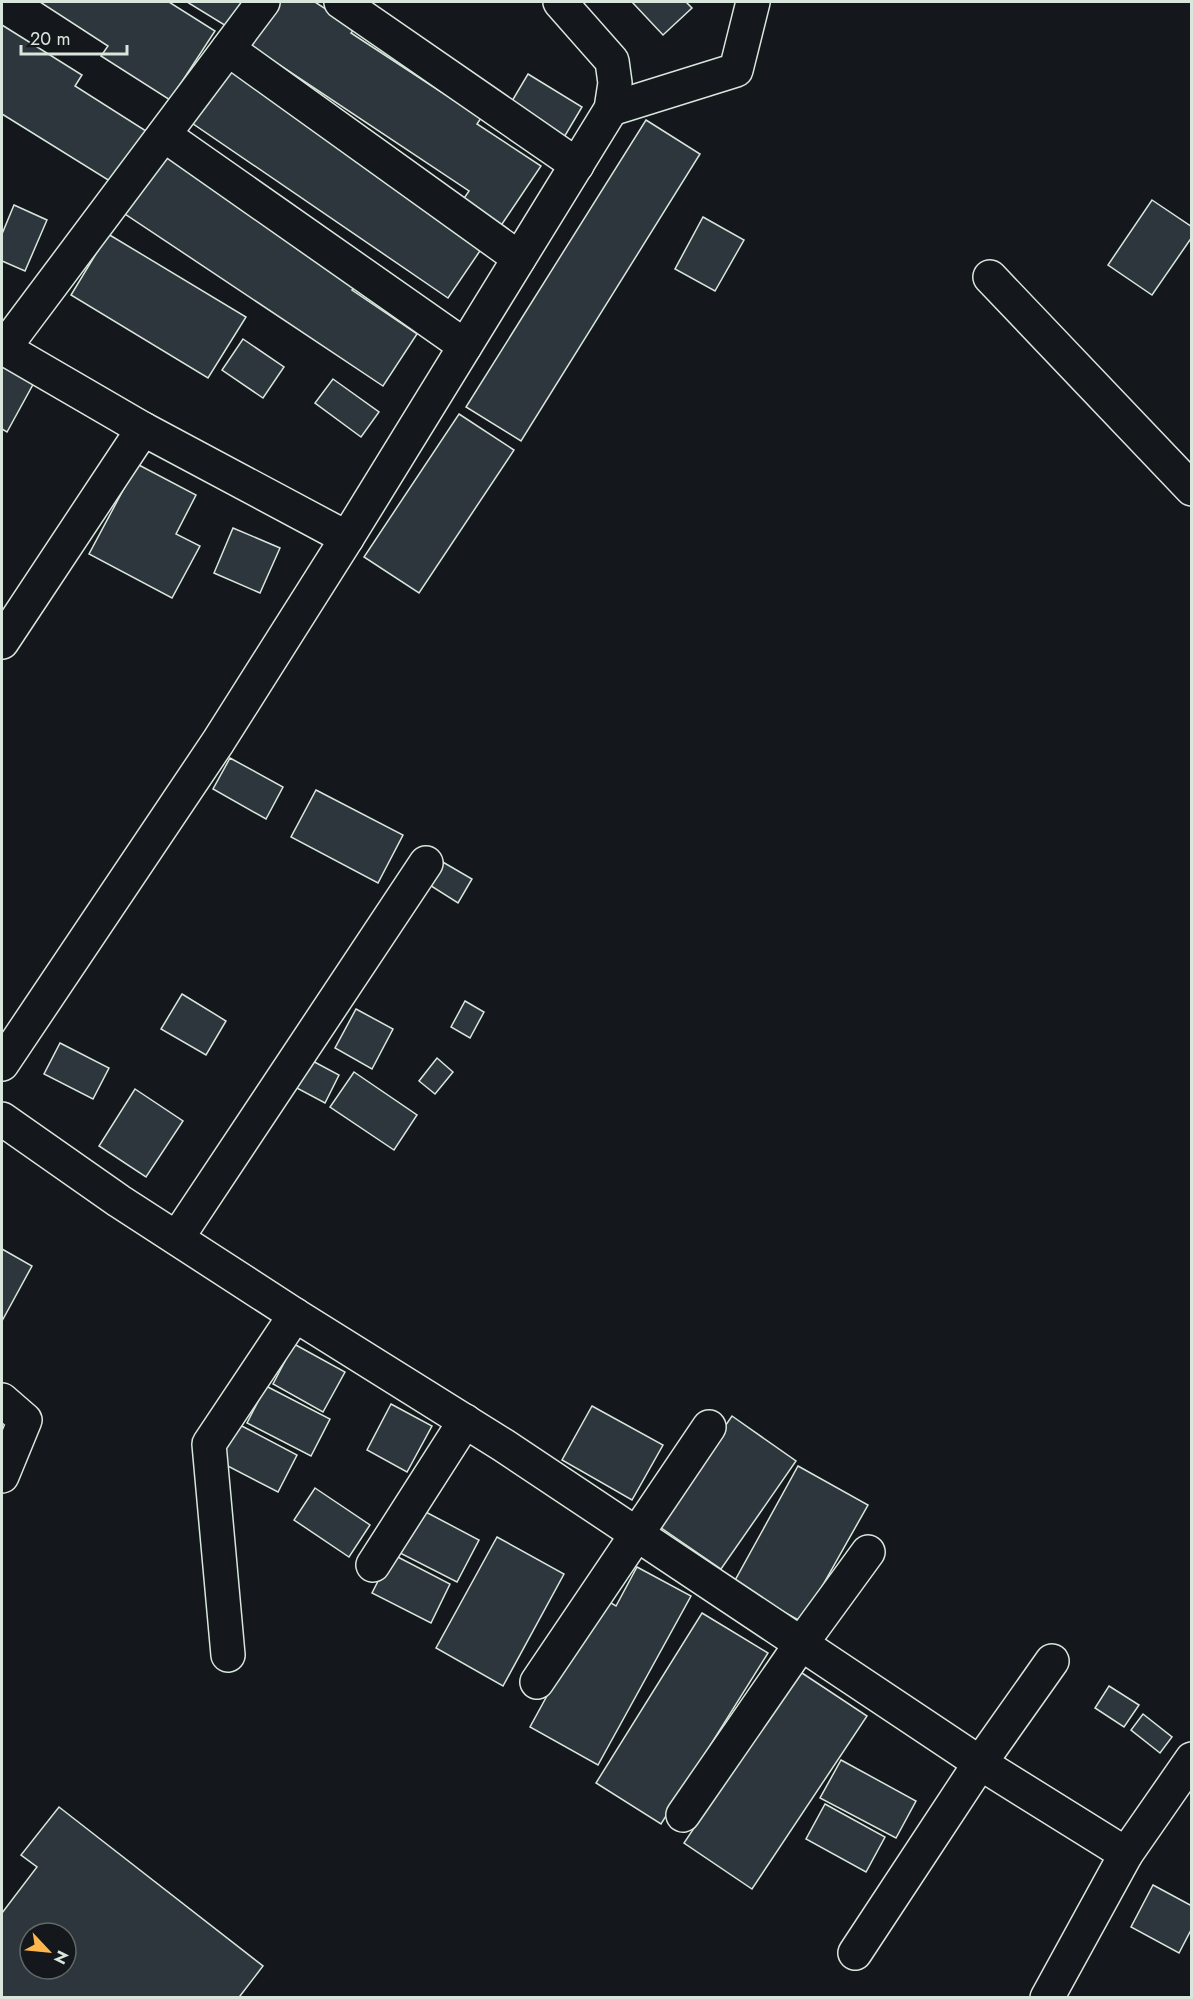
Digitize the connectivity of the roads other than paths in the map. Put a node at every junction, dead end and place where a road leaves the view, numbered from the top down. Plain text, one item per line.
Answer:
1 (263, 2) edge
2 (341, 2) edge
3 (560, 2) edge
4 (753, 2) edge
5 (228, 49) junction
6 (610, 109) junction
7 (164, 135) junction
8 (577, 165) junction
9 (519, 258) junction
10 (990, 277) dead end
11 (465, 346) junction
12 (3, 347) edge
13 (143, 429) junction
14 (1191, 489) edge
15 (347, 538) junction
16 (2, 642) edge
17 (426, 863) dead end
18 (2, 1064) edge
19 (2, 1119) edge
20 (177, 1238) junction
21 (295, 1315) junction
22 (2, 1400) edge
23 (465, 1421) junction
24 (710, 1427) dead end
25 (2, 1476) edge
26 (636, 1534) junction
27 (868, 1552) dead end
28 (373, 1565) dead end
29 (801, 1644) junction
30 (228, 1655) dead end
31 (1052, 1661) dead end
32 (537, 1682) dead end
33 (1191, 1759) edge
34 (980, 1763) junction
35 (684, 1815) dead end
36 (1126, 1854) junction
37 (855, 1953) dead end
38 (1047, 1998) edge

1 - 5 street
2 - 8 street
3 - 6 street
4 - 6 street
5 - 7 street
5 - 9 street
6 - 8 street
7 - 11 street
7 - 12 street
8 - 9 street
9 - 11 street
10 - 14 street
11 - 15 street
12 - 13 street
13 - 15 street
13 - 16 street
15 - 18 street
17 - 20 street
19 - 20 street
20 - 21 street
21 - 23 street
21 - 30 street
22 - 25 street
23 - 26 street
23 - 28 street
24 - 26 street
26 - 29 street
26 - 32 street
27 - 29 street
29 - 34 street
29 - 35 street
31 - 34 street
33 - 36 street
34 - 36 street
34 - 37 street
36 - 38 street

